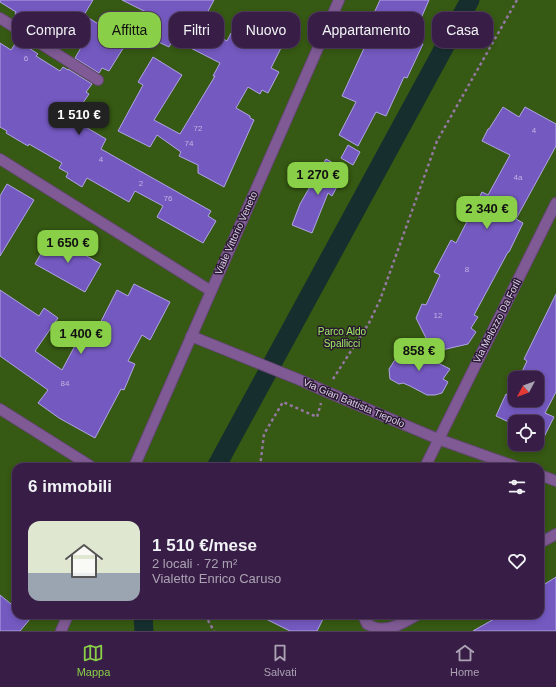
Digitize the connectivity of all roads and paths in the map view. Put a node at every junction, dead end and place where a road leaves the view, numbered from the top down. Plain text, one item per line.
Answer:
1 (339, 0) edge
2 (518, 0) edge
3 (0, 18) edge
4 (98, 80) dead end
5 (0, 159) edge
6 (556, 203) edge
7 (211, 291) junction
8 (191, 336) junction
9 (325, 391) junction
10 (0, 409) edge
11 (438, 439) junction
12 (86, 463) edge
13 (136, 463) edge
14 (260, 463) edge
15 (427, 463) edge
16 (506, 463) edge
17 (544, 476) edge
18 (556, 481) edge
19 (556, 534) edge
20 (544, 542) edge
21 (66, 619) edge
22 (207, 619) edge
23 (365, 619) edge
24 (410, 619) edge
25 (61, 631) edge
26 (214, 631) edge

1 - 7 street, Viale Vittorio Veneto
2 - 9 path
3 - 4 street
5 - 7 street
6 - 11 street, Via Melozzo Da Forlì
7 - 8 street, Viale Vittorio Veneto
8 - 9 street, Via Gian Battista Tiepolo
8 - 13 street, Viale Vittorio Veneto
9 - 11 street, Via Gian Battista Tiepolo
9 - 14 path
10 - 12 street
11 - 15 street, Via Melozzo Da Forlì
11 - 16 street, Via Gian Battista Tiepolo
17 - 18 street
19 - 20 street
21 - 25 street
22 - 26 path
23 - 24 street

